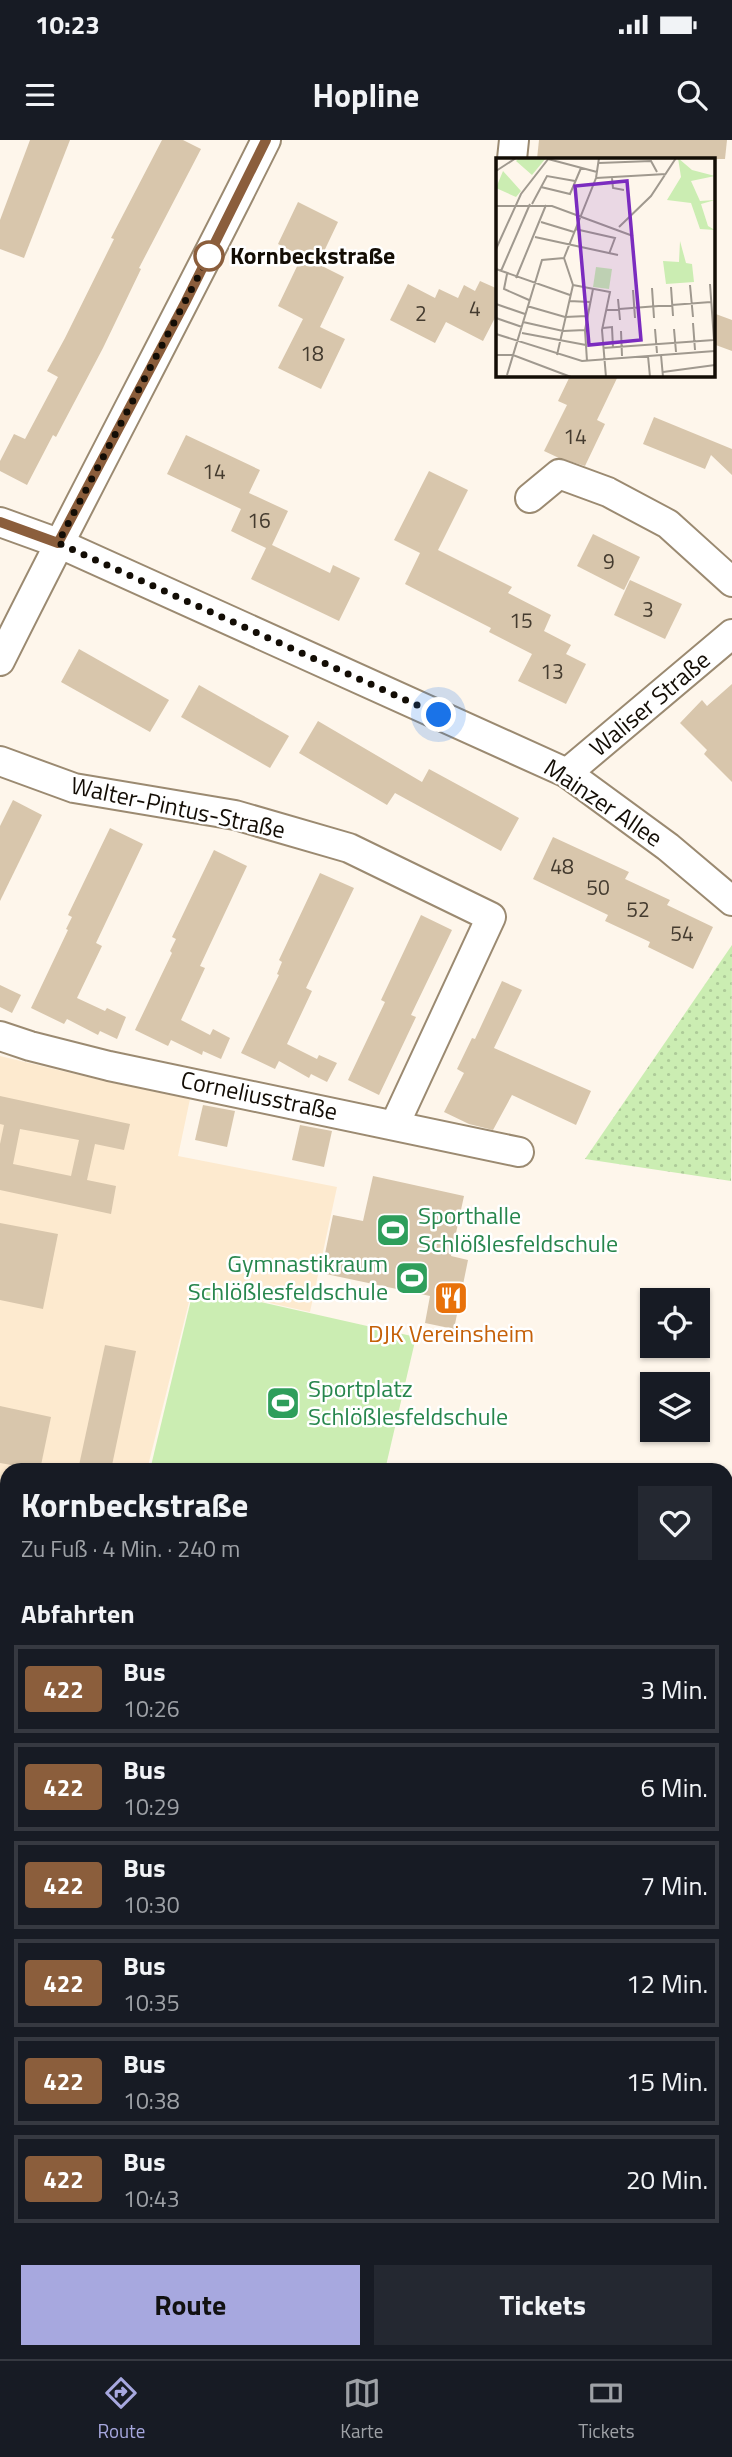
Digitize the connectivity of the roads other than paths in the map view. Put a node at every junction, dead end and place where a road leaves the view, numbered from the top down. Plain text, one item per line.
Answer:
1 (266, 140) edge
2 (514, 140) edge
3 (512, 158) edge
4 (530, 498) dead end
5 (0, 522) edge
6 (58, 543) junction
7 (732, 582) edge
8 (732, 634) edge
9 (0, 661) edge
10 (0, 761) edge
11 (567, 774) junction
12 (732, 901) edge
13 (0, 1036) edge
14 (395, 1124) junction
15 (519, 1152) dead end

1 - 6 street
2 - 3 street
4 - 7 street
5 - 6 street, Mainzer Allee
6 - 9 street
6 - 11 street, Mainzer Allee
8 - 11 street, Waliser Straße
10 - 14 street, Walter-Pintus-Straße
11 - 12 street, Mainzer Allee
13 - 14 street, Corneliusstraße
14 - 15 street, Corneliusstraße

